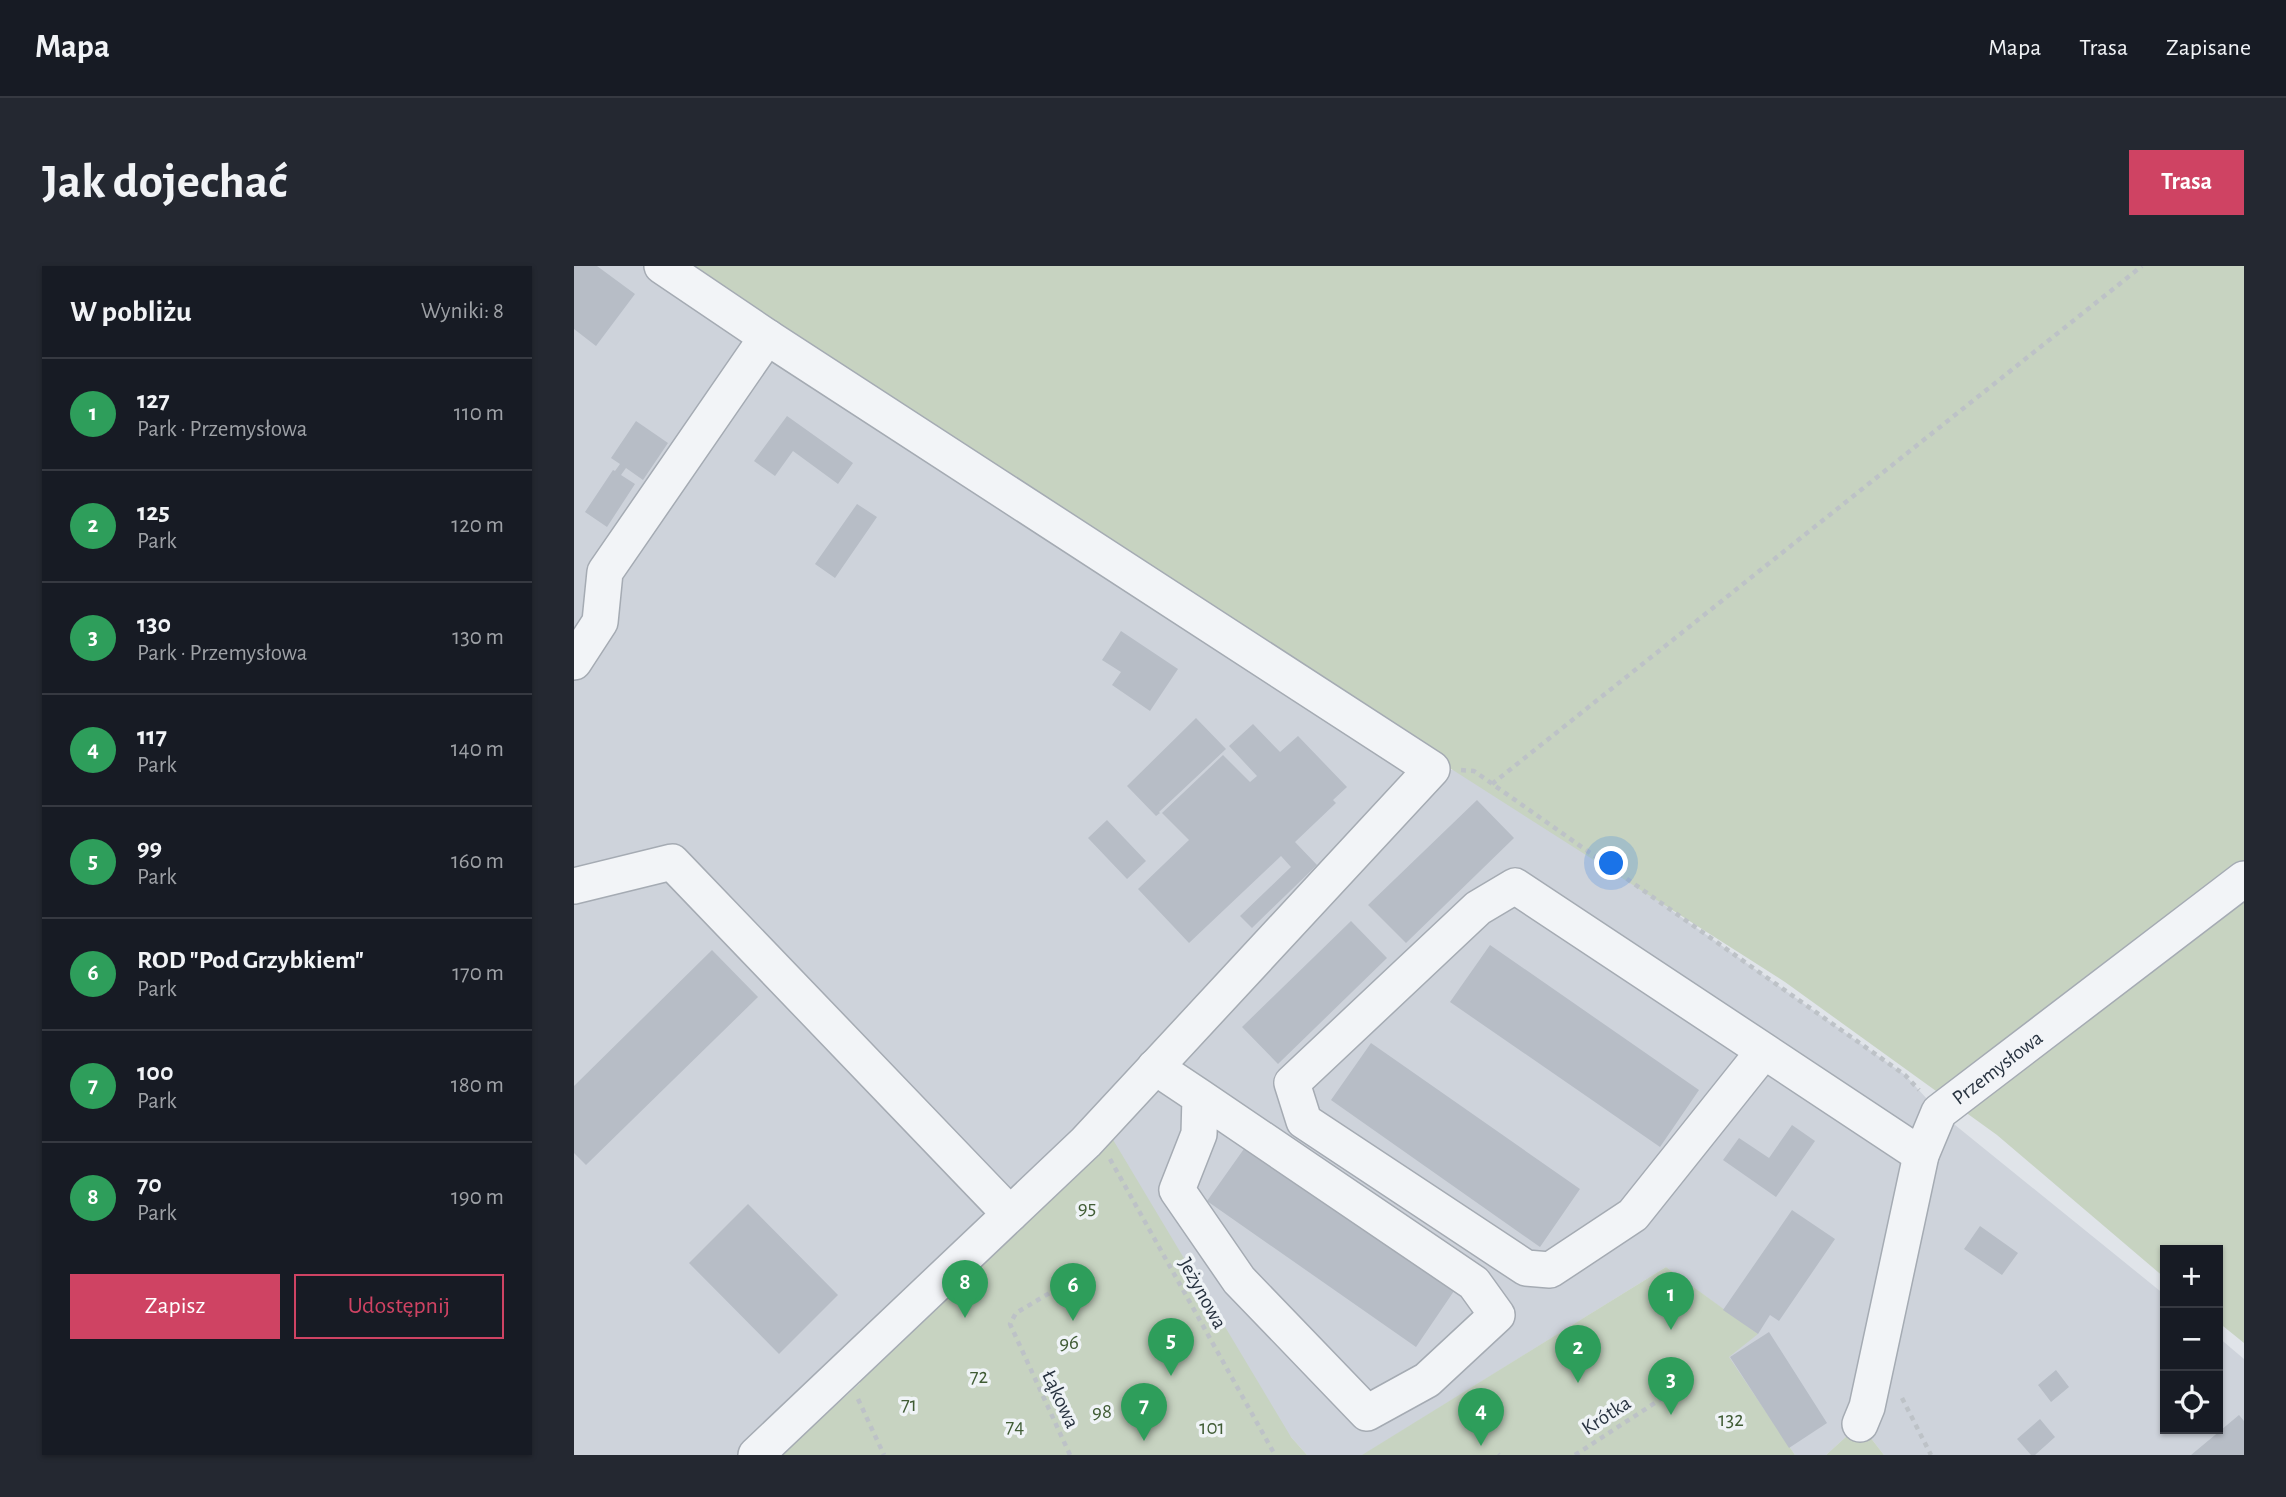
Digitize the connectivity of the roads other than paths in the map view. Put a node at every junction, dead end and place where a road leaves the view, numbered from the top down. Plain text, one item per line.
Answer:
1 (662, 266) edge
2 (767, 337) junction
3 (574, 662) edge
4 (2244, 879) edge
5 (574, 886) edge
6 (1764, 1051) junction
7 (1156, 1067) junction
8 (1200, 1097) junction
9 (1921, 1154) junction
10 (1010, 1214) junction
11 (1860, 1424) dead end
12 (756, 1455) edge

1 - 2 street
2 - 3 street
2 - 7 street
4 - 9 street, Przemysłowa
5 - 10 street
6 - 6 street
6 - 9 street
7 - 8 street
7 - 10 street
8 - 8 street
9 - 11 street, Przemysłowa
10 - 12 street

